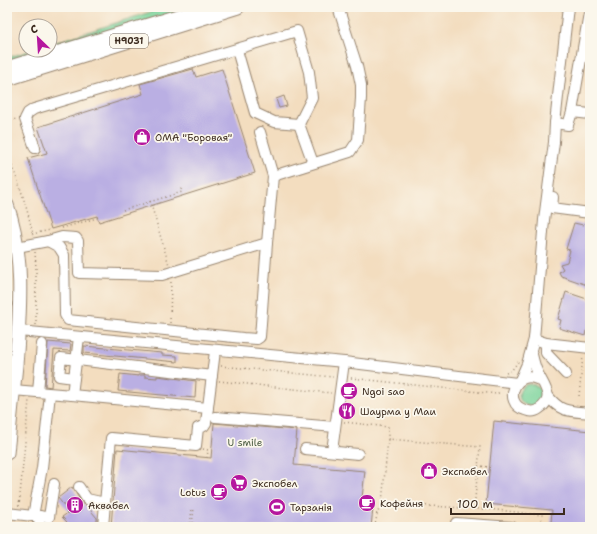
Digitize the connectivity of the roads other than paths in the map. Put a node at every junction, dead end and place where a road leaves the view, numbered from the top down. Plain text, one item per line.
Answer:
1 (208, 7) edge
2 (238, 7) edge
3 (338, 7) edge
4 (568, 7) edge
5 (590, 7) edge
6 (238, 50) junction
7 (7, 68) edge
8 (7, 80) edge
9 (572, 112) junction
10 (590, 114) edge
11 (554, 123) junction
12 (299, 124) junction
13 (260, 132) dead end
14 (35, 148) dead end
15 (313, 163) junction
16 (273, 176) junction
17 (553, 196) dead end
18 (7, 205) edge
19 (590, 213) edge
20 (72, 238) junction
21 (48, 241) junction
22 (267, 243) junction
23 (17, 247) junction
24 (64, 256) junction
25 (19, 331) junction
26 (79, 337) junction
27 (534, 339) junction
28 (546, 343) junction
29 (42, 344) dead end
30 (587, 347) edge
31 (531, 350) junction
32 (215, 351) junction
33 (76, 360) junction
34 (344, 362) junction
35 (566, 374) dead end
36 (74, 378) junction
37 (212, 378) junction
38 (518, 382) junction
39 (542, 382) junction
40 (13, 390) junction
41 (38, 392) junction
42 (50, 394) junction
43 (72, 395) junction
44 (548, 396) junction
45 (208, 408) junction
46 (590, 413) edge
47 (215, 417) dead end
48 (335, 427) junction
49 (305, 449) dead end
50 (332, 451) junction
51 (7, 453) edge
52 (358, 454) dead end
53 (54, 484) dead end
54 (79, 487) dead end
55 (106, 503) junction
56 (7, 513) edge
57 (37, 516) junction
58 (456, 523) dead end
59 (39, 527) edge
60 (103, 527) edge
61 (512, 527) edge

1 - 7 main road, Н9031
2 - 8 main road, Н9031
3 - 15 lane
4 - 11 lane
5 - 9 lane
6 - 12 lane
6 - 12 lane
6 - 14 lane
9 - 10 lane
9 - 11 lane
11 - 27 lane
12 - 15 lane
13 - 16 lane
15 - 16 lane
16 - 22 lane
17 - 19 lane
18 - 23 main road
20 - 21 lane
20 - 22 lane
20 - 24 lane
21 - 23 lane
21 - 24 lane
22 - 24 lane
23 - 25 main road
25 - 26 lane
25 - 40 main road
26 - 32 lane
26 - 33 lane
27 - 28 lane
27 - 31 lane
28 - 30 lane
28 - 35 lane
29 - 41 lane
31 - 38 lane
31 - 39 lane
32 - 34 lane
32 - 37 lane
33 - 36 lane
33 - 36 lane
33 - 37 lane
34 - 38 lane
34 - 48 lane
36 - 43 lane
37 - 45 lane
38 - 39 lane
38 - 44 lane
39 - 44 lane
40 - 41 lane
40 - 51 main road
41 - 42 lane
42 - 43 lane
42 - 57 lane
43 - 45 lane
44 - 46 lane
45 - 55 lane
47 - 48 lane
48 - 50 lane
49 - 50 lane
50 - 52 lane
53 - 57 lane
54 - 55 lane
55 - 60 lane
56 - 57 lane
57 - 59 lane
58 - 61 lane

